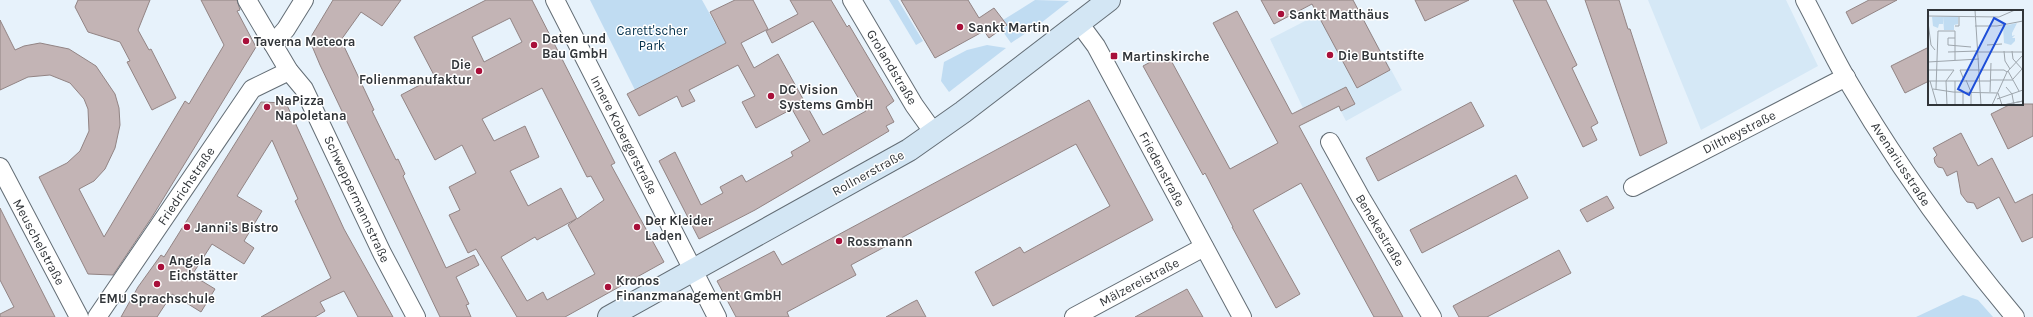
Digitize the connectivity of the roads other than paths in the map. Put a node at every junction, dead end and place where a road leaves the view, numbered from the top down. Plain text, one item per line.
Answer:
1 (247, 0) edge
2 (304, 0) edge
3 (555, 0) edge
4 (852, 0) edge
5 (1805, 0) edge
6 (1092, 9) edge
7 (273, 44) junction
8 (289, 71) junction
9 (1846, 77) junction
10 (934, 133) junction
11 (1330, 142) dead end
12 (0, 167) edge
13 (1633, 187) dead end
14 (1204, 247) junction
15 (694, 270) junction
16 (79, 317) edge
17 (97, 317) edge
18 (416, 317) edge
19 (609, 317) edge
20 (717, 317) edge
21 (1074, 317) edge
22 (1242, 317) edge
23 (1432, 317) edge
24 (2015, 317) edge

1 - 7 street, Schweppermannstraße
2 - 7 street
3 - 15 street, Innere Kobergerstraße
4 - 10 street, Grolandstraße
5 - 9 street, Avenariusstraße
6 - 10 street, Rollnerstraße
6 - 14 street, Friedenstraße
7 - 8 street, Schweppermannstraße
8 - 17 street, Friedrichstraße
8 - 18 street, Schweppermannstraße
9 - 13 street, Diltheystraße
9 - 24 street, Avenariusstraße
10 - 15 street, Rollnerstraße
11 - 23 street, Benekestraße
12 - 16 street, Meuschelstraße
14 - 21 street, Mälzereistraße
14 - 22 street, Friedenstraße
15 - 19 street, Rollnerstraße
15 - 20 street, Innere Kobergerstraße

